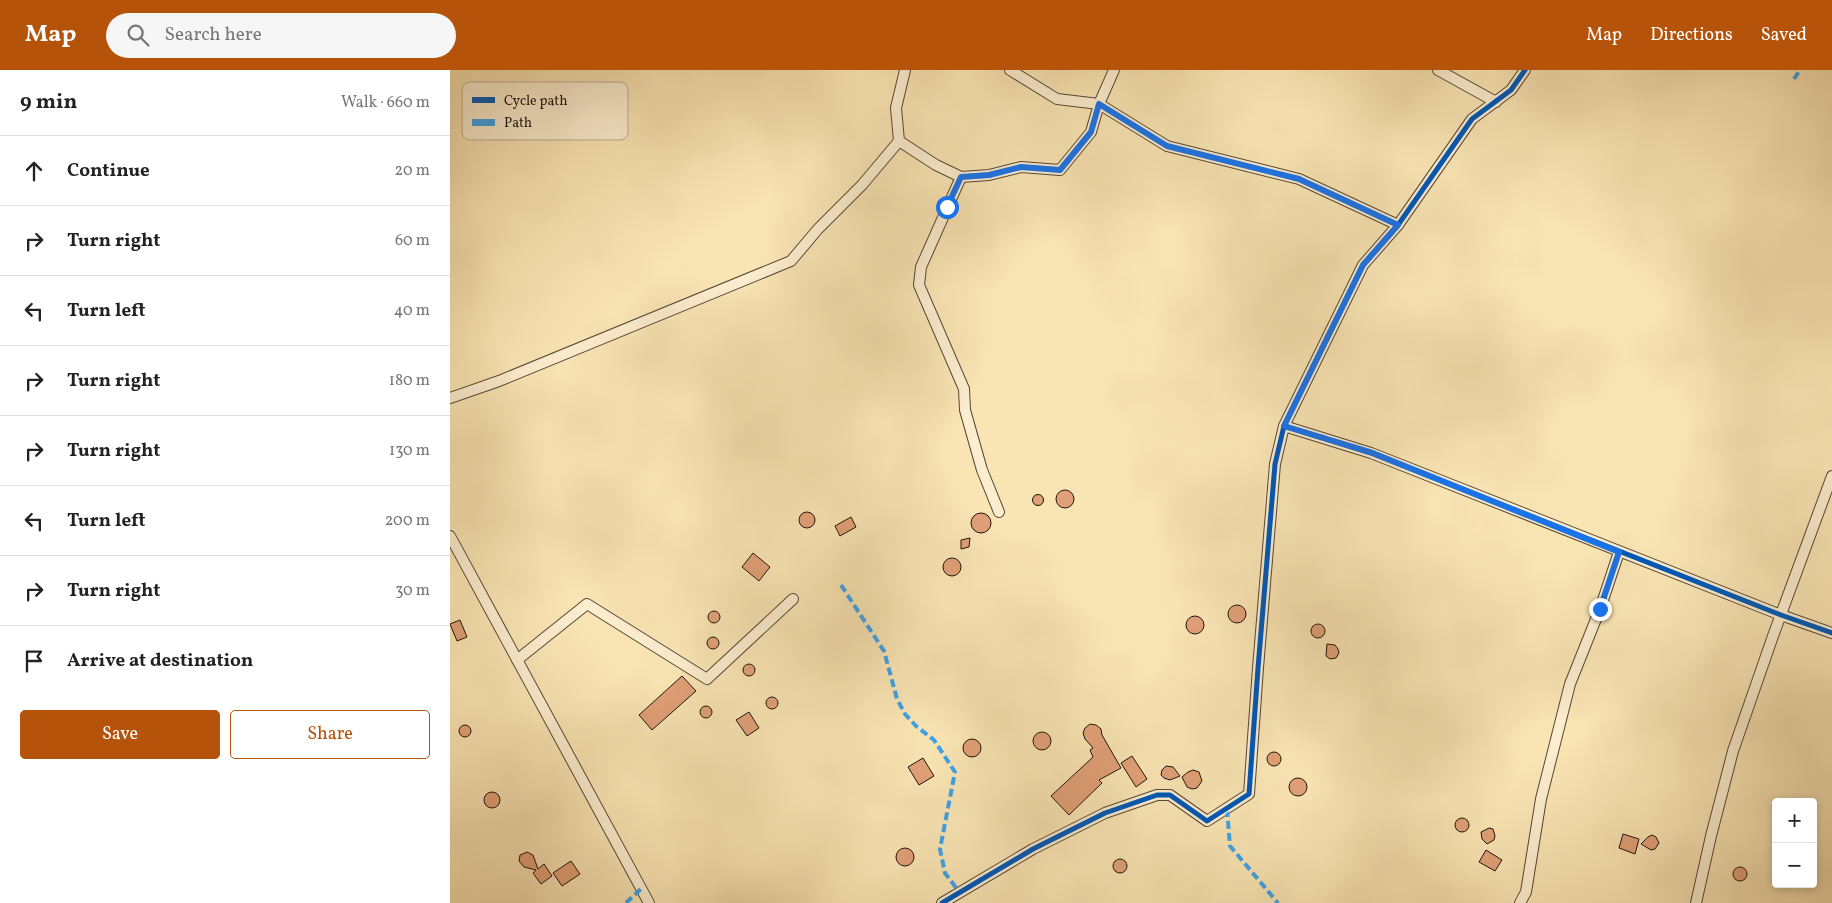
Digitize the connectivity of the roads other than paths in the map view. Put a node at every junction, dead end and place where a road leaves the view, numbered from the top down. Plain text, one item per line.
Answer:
1 (905, 70) edge
2 (1010, 70) edge
3 (1114, 70) edge
4 (1438, 70) edge
5 (1526, 70) edge
6 (1496, 102) junction
7 (1099, 104) junction
8 (899, 141) junction
9 (961, 177) junction
10 (1398, 225) junction
11 (450, 398) edge
12 (1284, 426) junction
13 (1832, 476) edge
14 (999, 512) dead end
15 (450, 536) edge
16 (1619, 552) junction
17 (793, 599) dead end
18 (1780, 615) junction
19 (1832, 632) edge
20 (517, 660) junction
21 (650, 903) edge
22 (942, 903) edge
23 (1520, 903) edge
24 (1696, 903) edge

1 - 8 street
2 - 7 street
3 - 7 street
4 - 6 street
5 - 6 street
6 - 10 street
7 - 9 street
7 - 10 street
8 - 9 street
8 - 11 street
9 - 14 street
10 - 12 street
12 - 16 street
12 - 22 street
13 - 18 street
15 - 20 street
16 - 18 street
16 - 23 street
17 - 20 street
18 - 19 street
18 - 24 street
20 - 21 street

